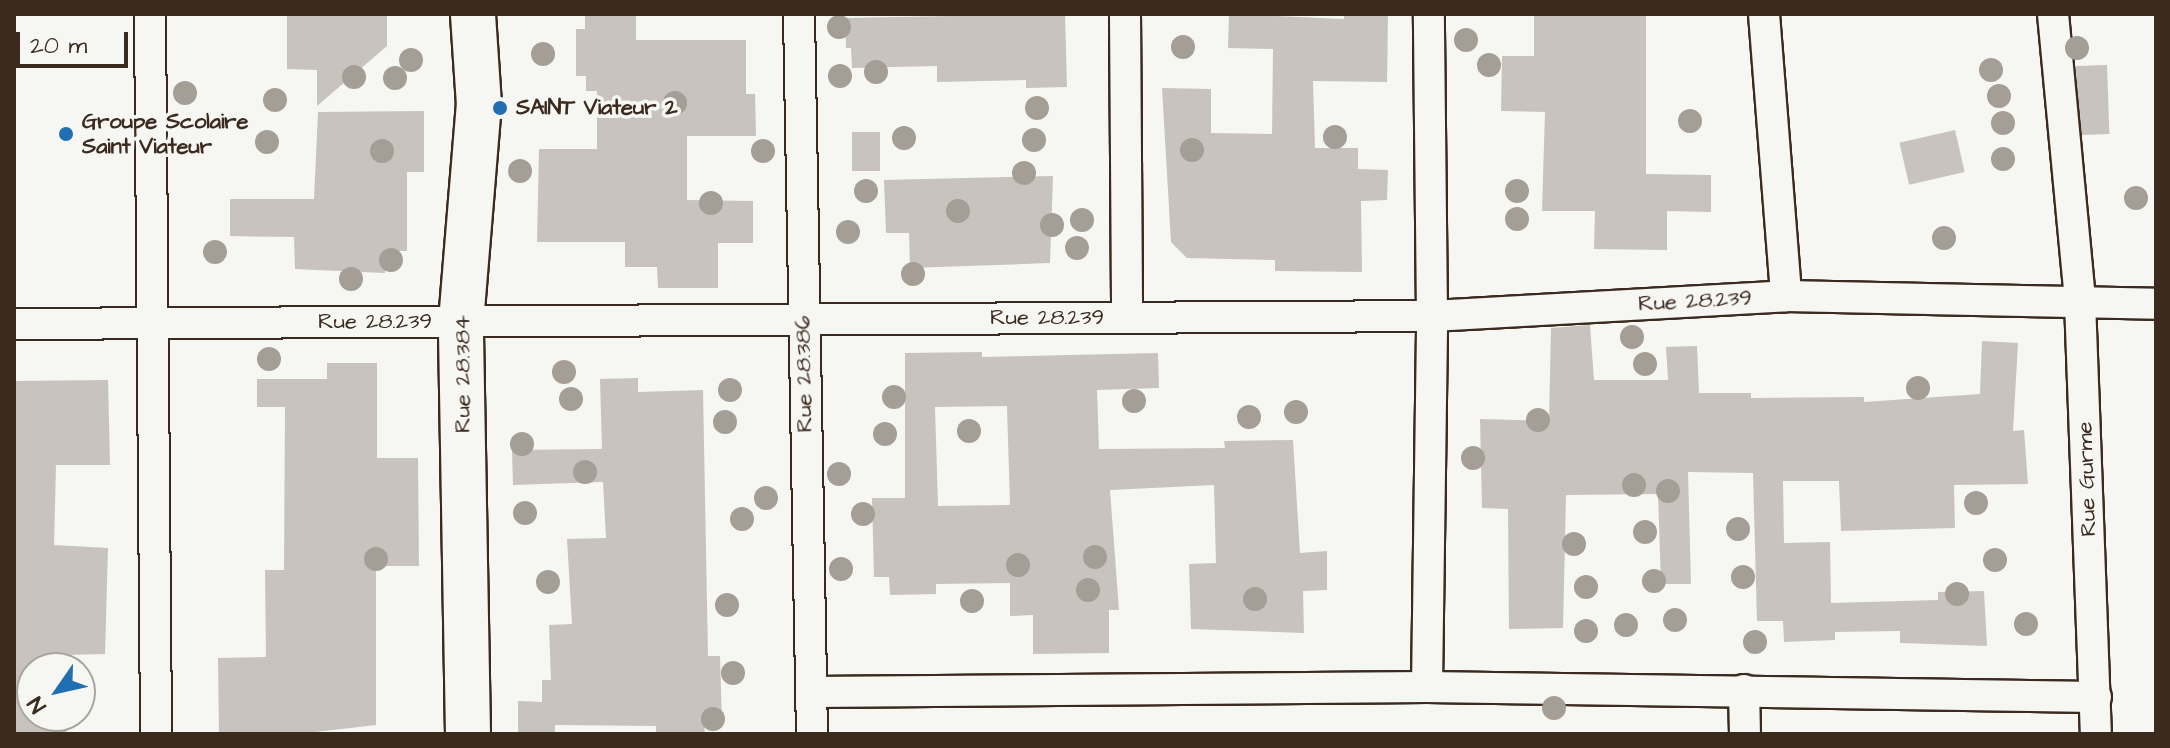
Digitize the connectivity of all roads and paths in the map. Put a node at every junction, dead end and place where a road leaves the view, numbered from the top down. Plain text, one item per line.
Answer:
1 (150, 14) edge
2 (473, 14) edge
3 (799, 14) edge
4 (1125, 14) edge
5 (1429, 14) edge
6 (1764, 14) edge
7 (2053, 14) edge
8 (1786, 296) junction
9 (2080, 301) junction
10 (2156, 304) edge
11 (1432, 316) junction
12 (1127, 318) junction
13 (802, 320) junction
14 (461, 322) junction
15 (154, 323) junction
16 (14, 324) edge
17 (1427, 687) junction
18 (1744, 690) junction
19 (811, 692) junction
20 (2096, 697) junction
21 (156, 734) edge
22 (468, 734) edge
23 (812, 734) edge
24 (1745, 734) edge
25 (2096, 734) edge

1 - 15 street
2 - 14 street, Rue 28.384
3 - 13 street, Rue 28.386
4 - 12 street
5 - 11 street
6 - 8 street
7 - 9 street, Rue Gurme
8 - 9 street, Rue 28.239
8 - 11 street, Rue 28.239
9 - 10 street
9 - 20 street, Rue Gurme
11 - 12 street, Rue 28.239
11 - 17 street
12 - 13 street, Rue 28.239
13 - 14 street, Rue 28.239
13 - 19 street, Rue 28.386
14 - 15 street, Rue 28.239
14 - 22 street, Rue 28.384
15 - 16 street, Rue 28.239
15 - 21 street
17 - 18 street
17 - 19 street
18 - 20 street
18 - 24 street
19 - 23 street, Rue 28.386
20 - 25 street, Rue Gurme

